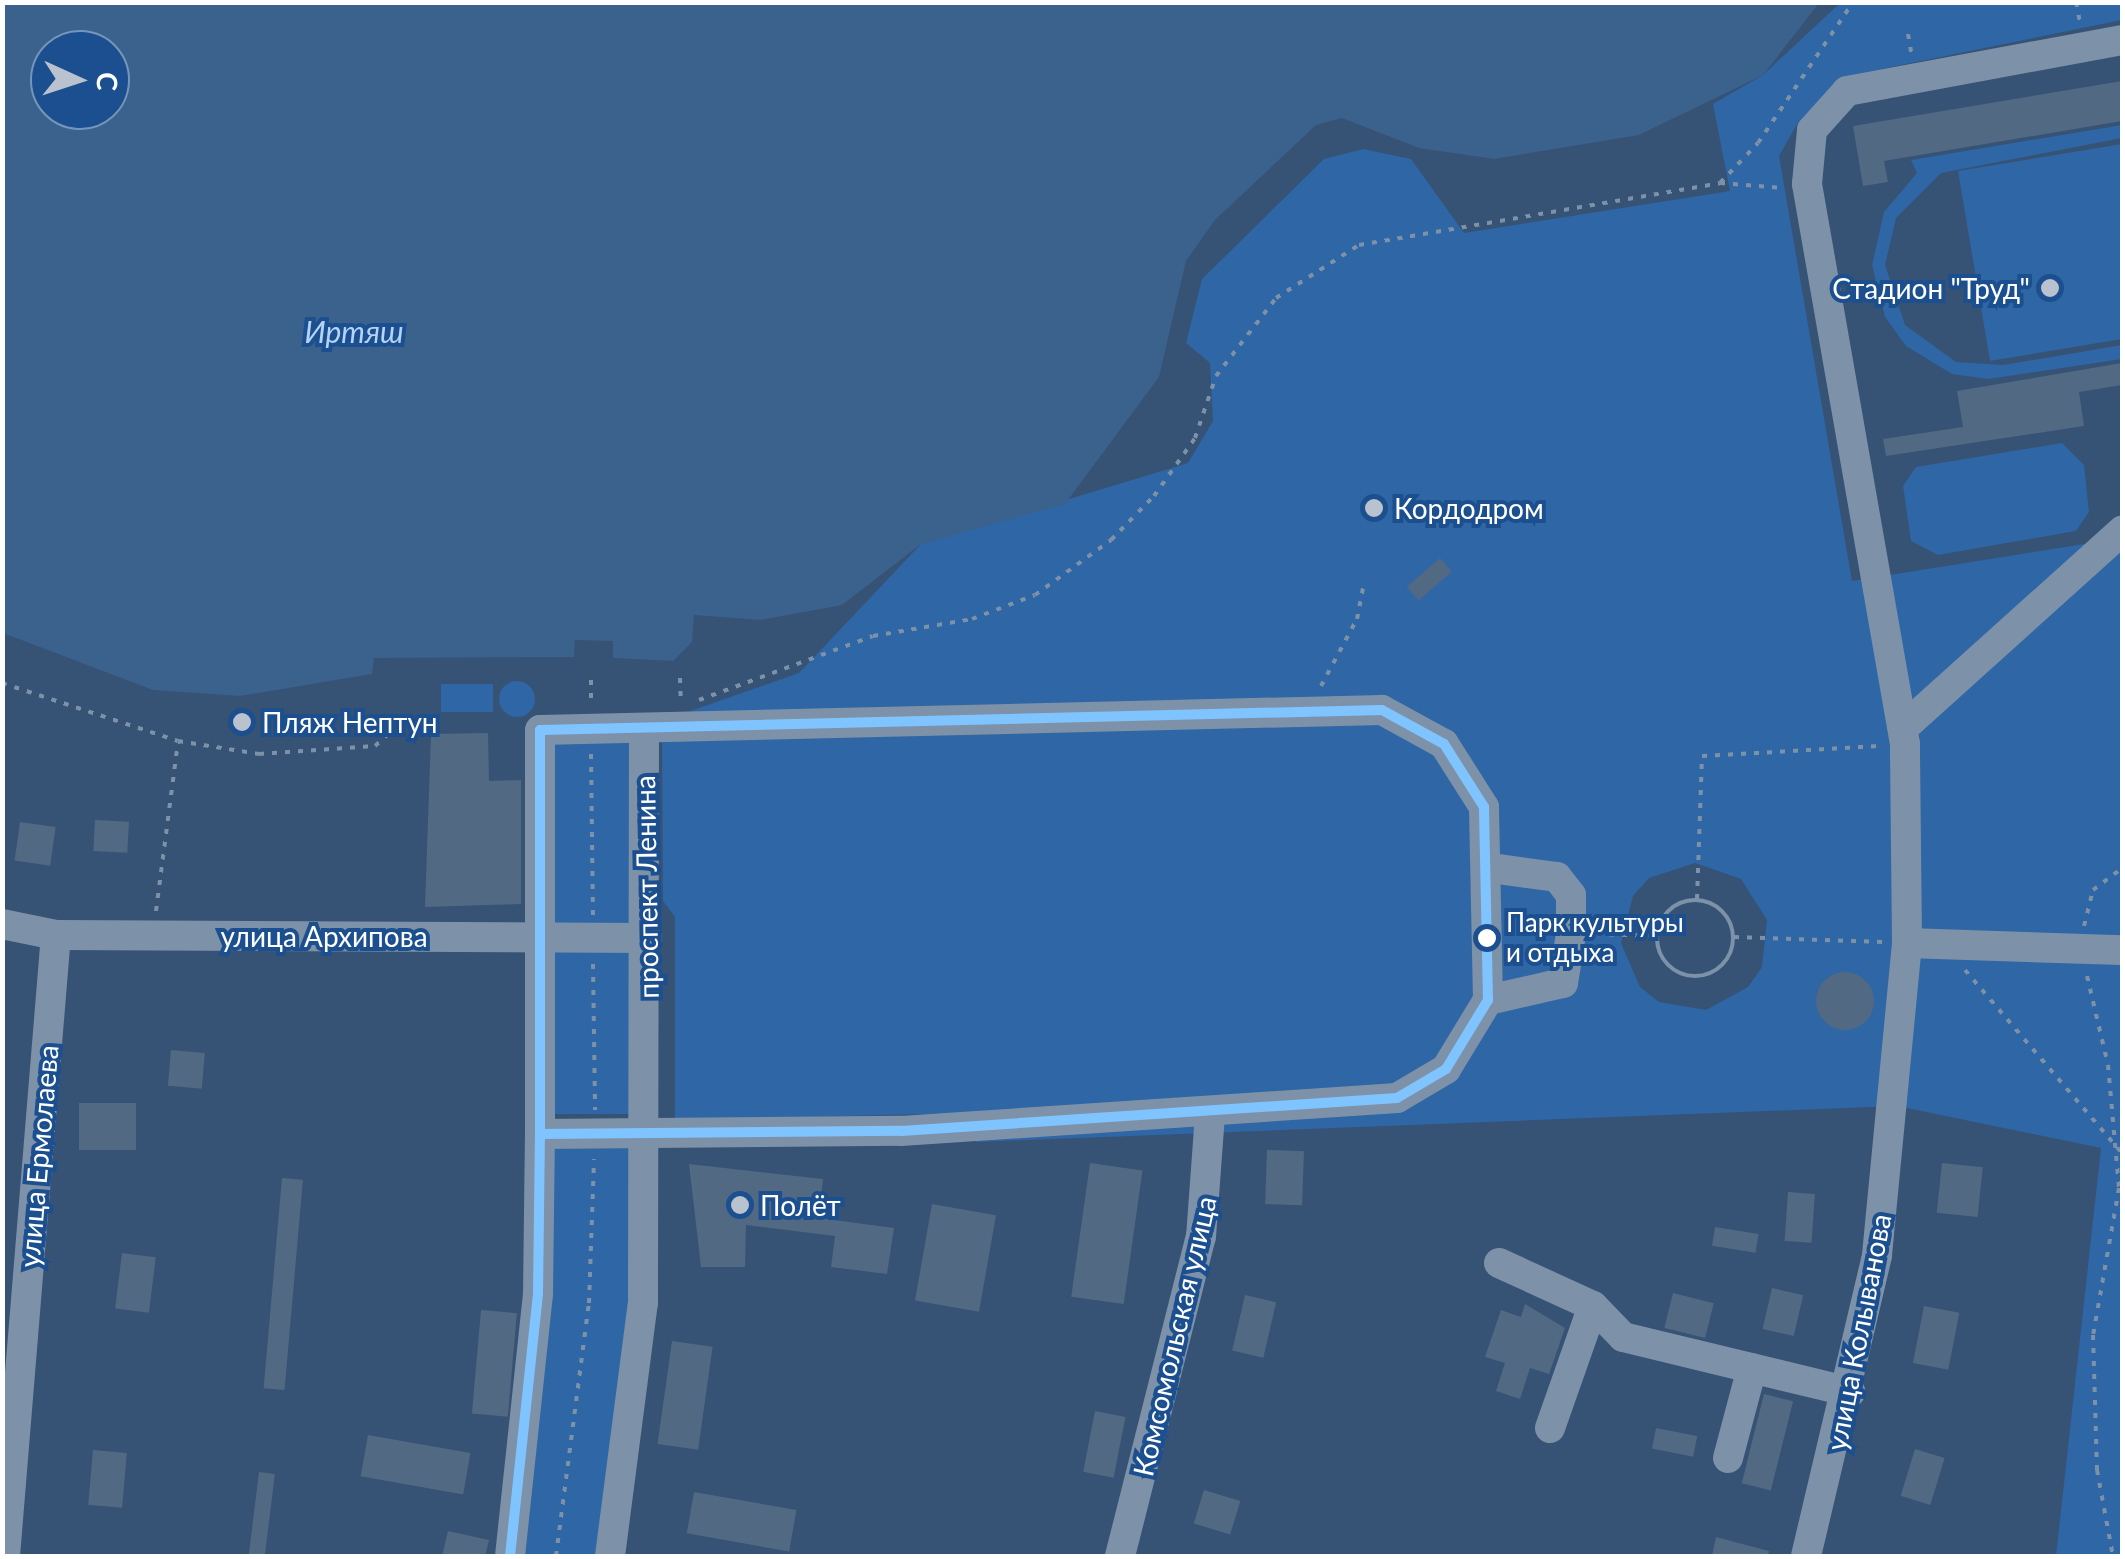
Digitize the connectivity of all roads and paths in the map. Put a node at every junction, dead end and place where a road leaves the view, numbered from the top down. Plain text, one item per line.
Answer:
1 (1853, 2) edge
2 (2122, 40) edge
3 (1720, 183) junction
4 (1810, 200) junction
5 (2122, 531) edge
6 (1364, 582) dead end
7 (680, 678) dead end
8 (2, 683) edge
9 (680, 706) junction
10 (1298, 712) junction
11 (396, 728) dead end
12 (648, 728) junction
13 (1904, 736) junction
14 (178, 741) junction
15 (1490, 868) junction
16 (2122, 868) edge
17 (1698, 899) junction
18 (2, 924) edge
19 (1571, 934) junction
20 (56, 935) junction
21 (152, 936) junction
22 (541, 936) junction
23 (1656, 936) junction
24 (1734, 937) junction
25 (647, 938) junction
26 (1907, 943) junction
27 (1942, 944) junction
28 (2085, 949) junction
29 (2122, 950) edge
30 (1488, 1000) junction
31 (1210, 1113) junction
32 (540, 1134) junction
33 (649, 1134) junction
34 (2114, 1138) junction
35 (2122, 1153) edge
36 (1499, 1263) dead end
37 (1593, 1306) junction
38 (1752, 1368) junction
39 (1850, 1392) junction
40 (1550, 1428) dead end
41 (1728, 1458) dead end
42 (5, 1556) edge
43 (510, 1556) edge
44 (610, 1556) edge
45 (1120, 1556) edge
46 (1806, 1556) edge
47 (2113, 1556) edge

1 - 3 path
2 - 4 street, улица Колыванова
3 - 4 path
3 - 9 path
4 - 13 street, улица Колыванова
5 - 13 street
6 - 10 path
7 - 9 path
8 - 14 path
9 - 12 path
10 - 12 street
10 - 15 street
11 - 14 path
12 - 22 street
12 - 25 street, проспект Ленина
13 - 17 path
13 - 26 street, улица Колыванова
14 - 21 path
15 - 19 street
15 - 30 street
16 - 28 path
17 - 23 path
17 - 24 path
18 - 20 street, улица Архипова
19 - 23 path
19 - 30 street
20 - 21 street, улица Архипова
20 - 42 street, улица Ермолаева
21 - 22 street, улица Архипова
22 - 25 street, улица Архипова
22 - 32 street
23 - 24 path
24 - 26 path
25 - 33 street, проспект Ленина
26 - 27 street
26 - 39 street, улица Колыванова
27 - 28 street
27 - 34 path
28 - 29 street
28 - 34 path
30 - 31 street
31 - 33 street
31 - 45 street, Комсомольская улица
32 - 33 street
32 - 43 street
33 - 44 street, проспект Ленина
34 - 35 path
34 - 47 path
36 - 37 street
37 - 38 street
37 - 40 street
38 - 39 street
38 - 41 street
39 - 46 street, улица Колыванова

